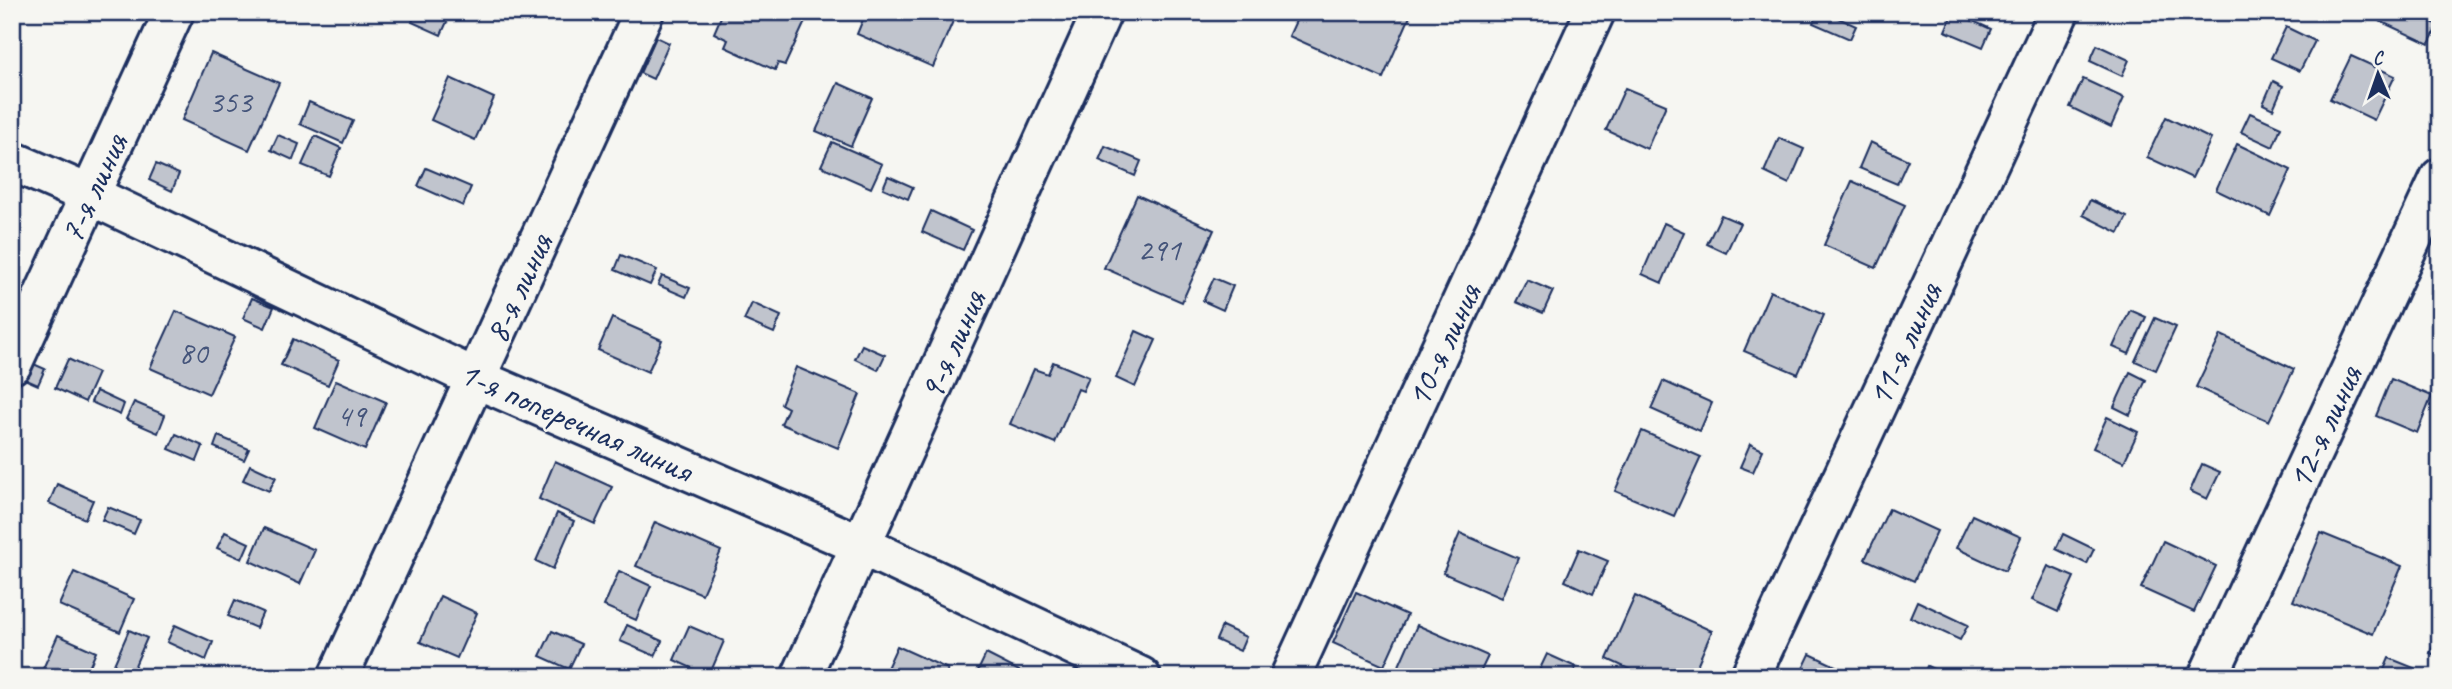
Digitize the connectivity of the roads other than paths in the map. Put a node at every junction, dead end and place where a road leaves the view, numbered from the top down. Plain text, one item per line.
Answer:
1 (174, 12) edge
2 (644, 12) edge
3 (1102, 12) edge
4 (1595, 12) edge
5 (2059, 12) edge
6 (12, 162) edge
7 (2440, 178) edge
8 (90, 195) junction
9 (12, 364) edge
10 (477, 379) junction
11 (862, 545) junction
12 (338, 677) edge
13 (802, 677) edge
14 (1141, 677) edge
15 (1290, 677) edge
16 (1750, 677) edge
17 (2208, 677) edge

1 - 8 street, 7-я линия
2 - 10 street, 8-я линия
3 - 11 street, 9-я линия
4 - 15 street, 10-я линия
5 - 16 street, 11-я линия
6 - 8 street, 1-я поперечная линия
7 - 17 street, 12-я линия
8 - 9 street, 7-я линия
8 - 10 street, 1-я поперечная линия
10 - 11 street, 1-я поперечная линия
10 - 12 street, 8-я линия
11 - 13 street, 9-я линия
11 - 14 street, 1-я поперечная линия

